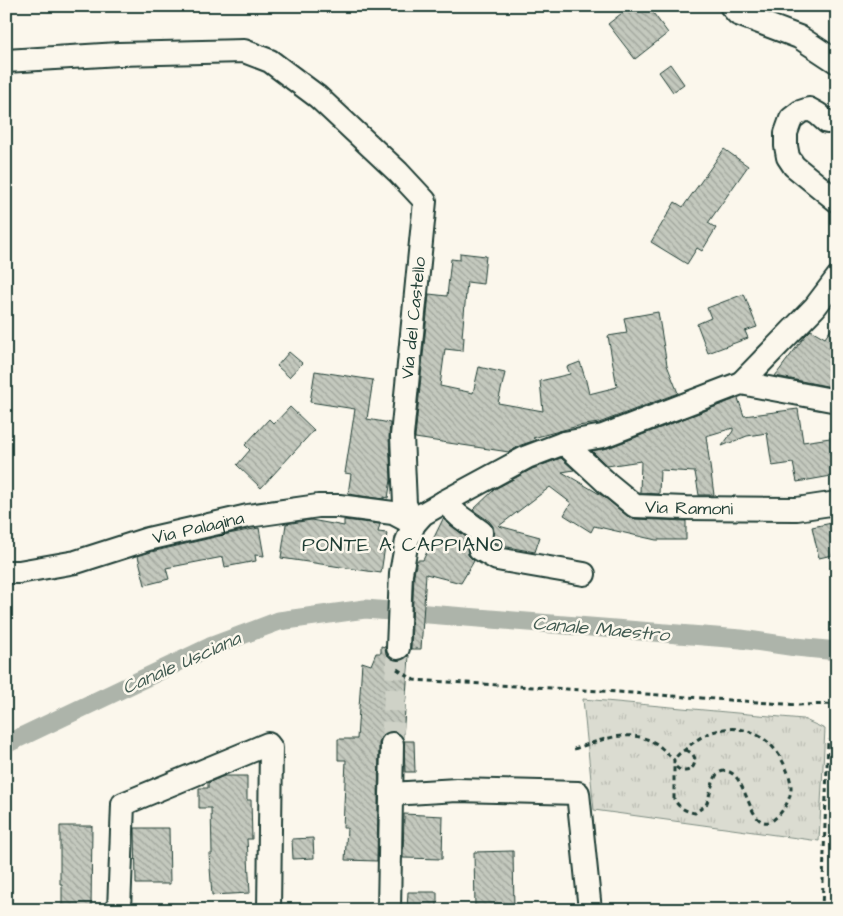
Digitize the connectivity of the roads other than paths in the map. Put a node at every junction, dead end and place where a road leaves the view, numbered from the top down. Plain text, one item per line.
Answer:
1 (731, 6) edge
2 (6, 61) edge
3 (837, 62) edge
4 (826, 122) dead end
5 (837, 201) edge
6 (837, 278) edge
7 (741, 383) junction
8 (837, 401) edge
9 (564, 443) junction
10 (444, 502) junction
11 (837, 503) edge
12 (414, 524) junction
13 (6, 572) edge
14 (584, 574) dead end
15 (398, 658) tunnel mouth
16 (392, 744) tunnel mouth
17 (391, 794) junction
18 (119, 910) edge
19 (269, 910) edge
20 (389, 910) edge
21 (590, 910) edge

1 - 3 street
2 - 12 street, Via del Castello
4 - 5 street
6 - 7 street
7 - 8 street
7 - 9 street
9 - 10 street
9 - 11 street, Via Ramoni
10 - 12 street
10 - 14 street
12 - 13 street, Via Palagina
12 - 15 street
16 - 17 street
17 - 20 street
17 - 21 street
18 - 19 street

